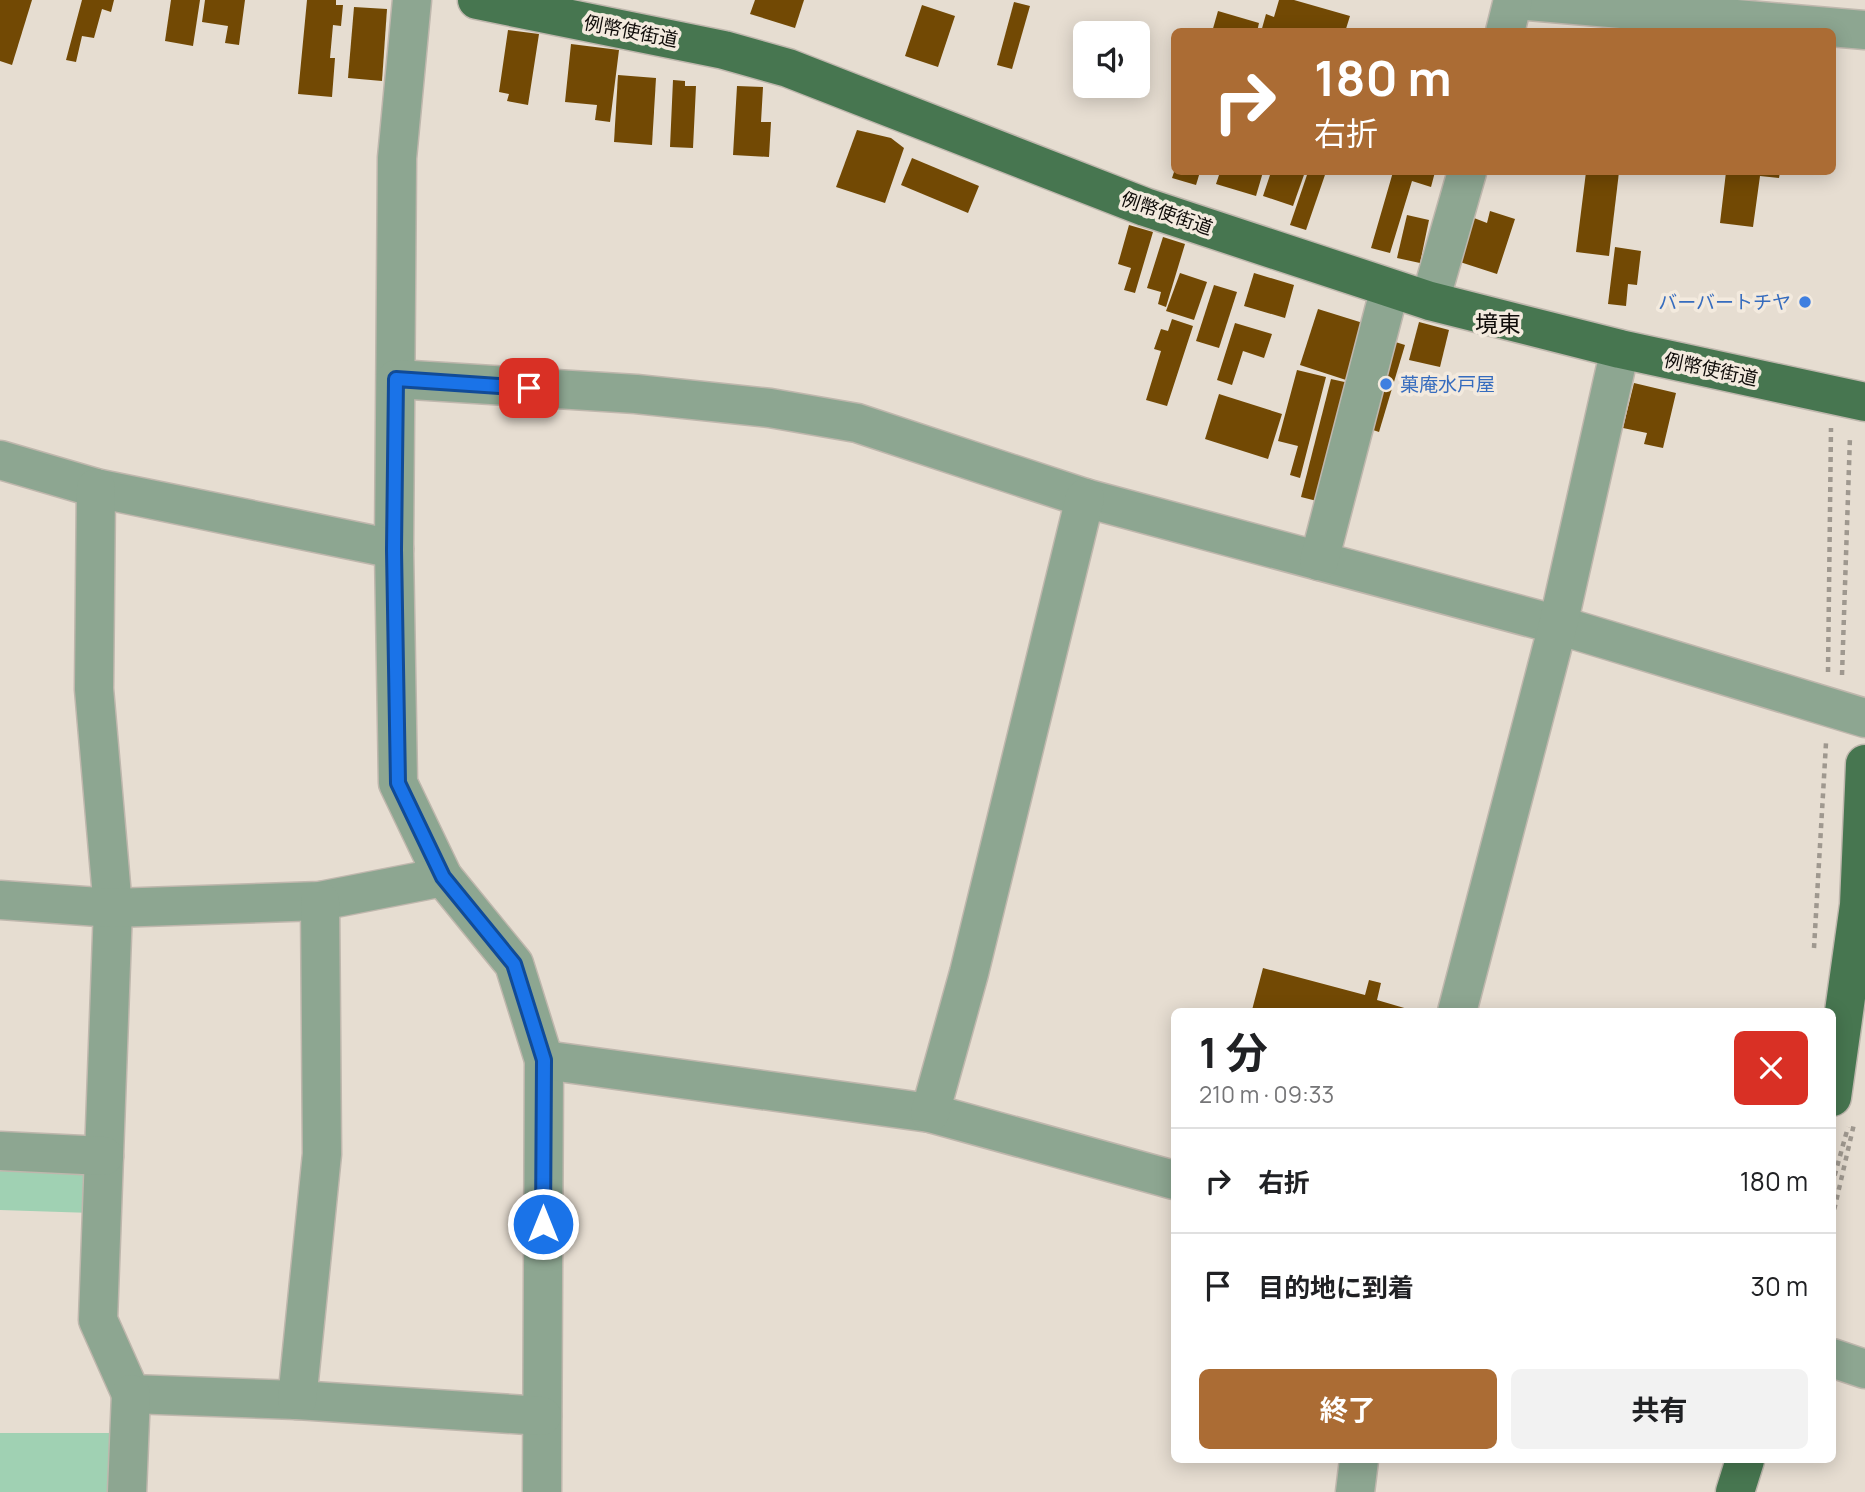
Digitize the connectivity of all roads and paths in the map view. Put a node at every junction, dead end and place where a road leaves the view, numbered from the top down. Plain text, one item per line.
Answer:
1 (412, 0) edge
2 (477, 0) edge
3 (1514, 0) edge
4 (1506, 28) edge
5 (1865, 30) edge
6 (1466, 175) edge
7 (1430, 300) junction
8 (1385, 307) dead end
9 (1620, 349) junction
10 (396, 379) junction
11 (1865, 402) edge
12 (0, 460) edge
13 (96, 488) junction
14 (1085, 498) junction
15 (394, 550) junction
16 (1319, 561) junction
17 (1559, 625) junction
18 (1865, 718) edge
19 (1865, 764) edge
20 (443, 877) junction
21 (0, 900) edge
22 (320, 901) junction
23 (113, 908) junction
24 (1458, 1008) edge
25 (544, 1060) junction
26 (1845, 1104) edge
27 (930, 1113) junction
28 (0, 1151) edge
29 (104, 1156) junction
30 (1171, 1179) edge
31 (1836, 1184) edge
32 (1836, 1359) edge
33 (1865, 1369) edge
34 (131, 1394) junction
35 (297, 1400) junction
36 (542, 1416) junction
37 (1359, 1463) edge
38 (1744, 1463) edge
39 (127, 1492) edge
40 (542, 1492) edge
41 (1355, 1492) edge
42 (1735, 1492) edge

1 - 10 street
2 - 7 main road, 例幣使街道
3 - 4 street
3 - 5 street
6 - 7 street
7 - 9 main road, 例幣使街道
8 - 16 street
9 - 11 main road, 例幣使街道
9 - 17 street
10 - 14 street
10 - 15 street
12 - 13 street
13 - 15 street
13 - 23 street
14 - 16 street
14 - 27 street
15 - 20 street
16 - 17 street
17 - 18 street
17 - 24 street
19 - 26 main road
20 - 22 street
20 - 25 street
21 - 23 street
22 - 23 street
22 - 35 street
23 - 29 street
25 - 27 street
25 - 36 street
26 - 31 path
27 - 30 street
28 - 29 street
29 - 34 street
32 - 33 street
34 - 35 street
34 - 39 street
35 - 36 street
36 - 40 street
37 - 41 street
38 - 42 main road

